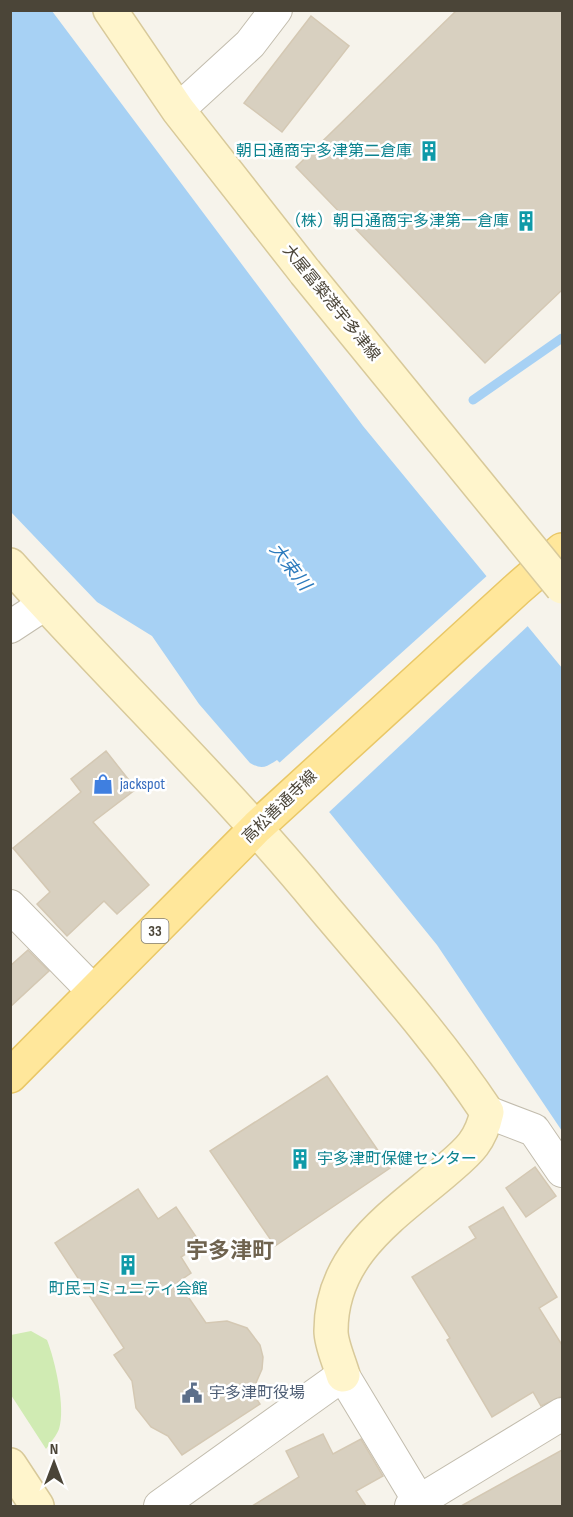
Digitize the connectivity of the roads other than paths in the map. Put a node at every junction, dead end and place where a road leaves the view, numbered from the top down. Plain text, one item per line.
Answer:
1 (110, 10) edge
2 (276, 10) edge
3 (178, 110) junction
4 (562, 550) edge
5 (10, 564) edge
6 (562, 587) edge
7 (45, 604) junction
8 (10, 627) edge
9 (257, 827) junction
10 (10, 906) edge
11 (94, 992) junction
12 (10, 1076) edge
13 (487, 1112) junction
14 (562, 1170) edge
15 (343, 1375) junction
16 (562, 1414) edge
17 (10, 1465) edge
18 (418, 1505) edge
19 (37, 1506) edge
20 (160, 1506) edge

1 - 3 street, 大屋冨築港宇多津線
2 - 3 street
3 - 6 street, 大屋冨築港宇多津線, bridge
4 - 9 main road, 高松善通寺線 / 33
5 - 7 street
7 - 8 street
7 - 9 street
9 - 11 main road, 高松善通寺線 / 33
9 - 13 street
10 - 11 street
11 - 12 main road, 高松善通寺線 / 33
13 - 14 street
13 - 15 street
15 - 18 street
15 - 20 street
16 - 18 street
17 - 19 street

